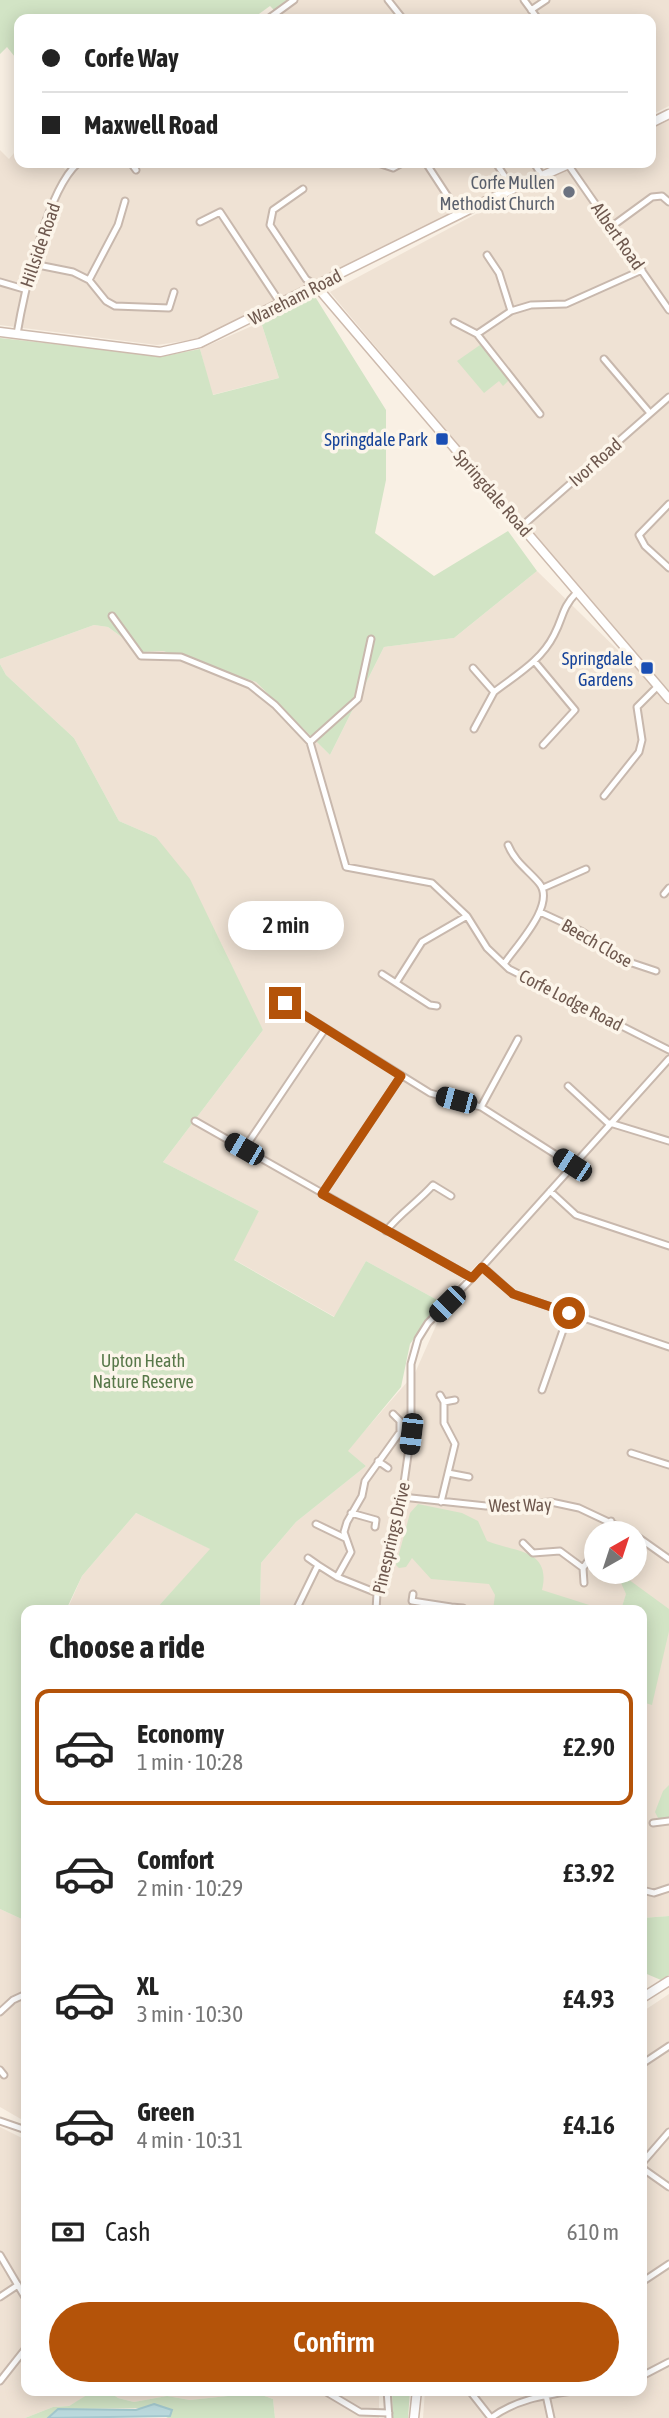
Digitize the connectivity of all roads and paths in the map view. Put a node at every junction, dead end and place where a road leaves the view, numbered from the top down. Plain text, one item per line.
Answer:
1 (294, 0) edge
2 (388, 0) edge
3 (524, 0) edge
4 (546, 0) edge
5 (531, 10) junction
6 (275, 14) edge
7 (399, 14) edge
8 (534, 14) edge
9 (74, 168) edge
10 (429, 168) edge
11 (499, 168) edge
12 (537, 168) edge
13 (559, 168) edge
14 (572, 168) edge
15 (542, 176) junction
16 (513, 188) junction
17 (303, 189) dead end
18 (125, 201) dead end
19 (669, 202) edge
20 (460, 215) junction
21 (200, 222) dead end
22 (611, 227) junction
23 (487, 255) dead end
24 (33, 264) junction
25 (642, 270) junction
26 (89, 280) junction
27 (0, 282) edge
28 (317, 287) junction
29 (24, 289) junction
30 (174, 292) dead end
31 (282, 306) junction
32 (669, 310) edge
33 (510, 311) junction
34 (454, 322) dead end
35 (0, 332) edge
36 (17, 334) junction
37 (477, 334) junction
38 (604, 359) dead end
39 (669, 397) edge
40 (650, 413) junction
41 (540, 414) dead end
42 (669, 504) edge
43 (521, 527) junction
44 (669, 568) edge
45 (577, 592) junction
46 (112, 615) dead end
47 (371, 639) dead end
48 (535, 662) junction
49 (473, 668) dead end
50 (657, 687) junction
51 (494, 692) junction
52 (669, 699) edge
53 (474, 729) dead end
54 (310, 741) junction
55 (544, 745) dead end
56 (604, 796) dead end
57 (508, 845) dead end
58 (586, 869) dead end
59 (543, 888) junction
60 (669, 888) edge
61 (664, 894) dead end
62 (540, 912) junction
63 (467, 916) junction
64 (504, 964) junction
65 (656, 971) dead end
66 (382, 974) dead end
67 (396, 983) junction
68 (285, 1003) dead end
69 (437, 1006) dead end
70 (325, 1029) junction
71 (518, 1039) dead end
72 (669, 1050) edge
73 (669, 1059) edge
74 (401, 1076) junction
75 (568, 1086) dead end
76 (481, 1107) junction
77 (195, 1121) dead end
78 (610, 1124) junction
79 (669, 1141) edge
80 (244, 1149) junction
81 (572, 1165) junction
82 (550, 1191) junction
83 (322, 1194) junction
84 (451, 1196) dead end
85 (386, 1231) junction
86 (669, 1246) edge
87 (482, 1267) junction
88 (472, 1278) junction
89 (569, 1313) junction
90 (669, 1347) edge
91 (542, 1390) dead end
92 (440, 1395) dead end
93 (455, 1400) dead end
94 (444, 1402) junction
95 (393, 1414) dead end
96 (631, 1453) dead end
97 (378, 1461) junction
98 (669, 1465) edge
99 (388, 1468) dead end
100 (448, 1473) junction
101 (469, 1477) dead end
102 (402, 1497) junction
103 (441, 1502) junction
104 (351, 1513) junction
105 (611, 1521) edge
106 (317, 1524) dead end
107 (375, 1527) dead end
108 (345, 1538) junction
109 (523, 1543) dead end
110 (648, 1544) edge
111 (308, 1558) dead end
112 (669, 1559) edge
113 (318, 1565) junction
114 (583, 1568) joint
115 (337, 1577) junction
116 (584, 1583) dead end
117 (377, 1593) junction
118 (298, 1605) edge
119 (376, 1605) edge
120 (412, 1605) edge
121 (437, 1605) edge
122 (669, 1821) edge
123 (653, 1823) dead end
124 (669, 1888) edge
125 (647, 1891) edge
126 (669, 1982) edge
127 (647, 1992) edge
128 (21, 1997) edge
129 (1, 2007) edge
130 (669, 2046) edge
131 (647, 2061) edge
132 (0, 2120) edge
133 (21, 2128) edge
134 (669, 2133) edge
135 (647, 2157) edge
136 (647, 2172) edge
137 (669, 2188) edge
138 (0, 2255) edge
139 (669, 2264) edge
140 (647, 2277) edge
141 (18, 2286) junction
142 (21, 2291) edge
143 (0, 2297) edge
144 (21, 2354) edge
145 (669, 2362) edge
146 (647, 2373) edge
147 (0, 2381) edge
148 (339, 2396) edge
149 (387, 2396) edge
150 (416, 2396) edge
151 (474, 2396) edge
152 (542, 2396) edge
153 (546, 2396) edge
154 (389, 2416) edge
155 (414, 2418) edge
156 (491, 2418) edge
157 (551, 2418) edge

1 - 6 street
2 - 7 street
3 - 5 street
4 - 5 street
5 - 8 street
9 - 24 street, Hillside Road
10 - 20 street
11 - 16 street
12 - 15 street
13 - 15 street, Wareham Road
14 - 22 street, Albert Road
15 - 16 street, Wareham Road
16 - 20 street, Wareham Road
17 - 28 street
18 - 26 street
19 - 22 street
20 - 28 street, Wareham Road
21 - 31 street
22 - 25 street, Albert Road
23 - 33 street
24 - 26 street
24 - 29 street, Hillside Road
25 - 32 street, Albert Road
25 - 33 street
26 - 30 street
27 - 29 street
28 - 31 street, Wareham Road
28 - 43 street, Springdale Road
29 - 36 street, Hillside Road
31 - 36 street, Wareham Road
33 - 37 street
34 - 37 street
35 - 36 street, Wareham Road
37 - 41 street
38 - 40 street
39 - 40 street, Ivor Road
40 - 43 street, Ivor Road
42 - 44 street
43 - 45 street, Springdale Road
45 - 48 street
45 - 50 street, Springdale Road
46 - 54 street, Corfe Lodge Road
47 - 54 street
48 - 51 street
48 - 55 street
49 - 51 street
50 - 52 street, Springdale Road
50 - 56 street
51 - 53 street
54 - 63 street, Corfe Lodge Road
57 - 59 street
58 - 59 street
59 - 62 street, Beech Close
60 - 61 street
62 - 64 street, Beech Close
62 - 65 street, Beech Close
63 - 64 street, Corfe Lodge Road
63 - 67 street
64 - 72 street, Corfe Lodge Road
66 - 67 street
67 - 69 street
68 - 70 street
70 - 74 street
70 - 80 street
71 - 76 street
73 - 78 street, Pinesprings Drive
74 - 76 street
74 - 83 street
75 - 78 street
76 - 81 street
77 - 80 street
78 - 79 street
78 - 81 street, Pinesprings Drive
80 - 83 street
81 - 82 street, Pinesprings Drive
82 - 86 street
82 - 87 street, Pinesprings Drive
83 - 85 street
84 - 85 street
85 - 88 street
87 - 88 street, Pinesprings Drive
87 - 89 street
88 - 102 street, Pinesprings Drive
89 - 90 street
89 - 91 street
92 - 94 street
93 - 94 street
94 - 100 street
95 - 97 street
96 - 98 street
97 - 99 street
97 - 104 street
100 - 101 street
100 - 103 street
102 - 103 street, West Way
102 - 117 street, Pinesprings Drive
103 - 105 street, West Way
104 - 107 street
104 - 108 street
106 - 108 street
108 - 115 street
109 - 114 street
110 - 112 street, West Way
111 - 113 street
113 - 115 street
113 - 118 street
114 - 116 street
115 - 117 street
117 - 119 street, Pinesprings Drive
120 - 121 street
122 - 123 street
124 - 125 street
126 - 127 street
128 - 129 street
130 - 131 street
132 - 133 street
134 - 135 street
136 - 137 street
138 - 141 street
139 - 140 street
141 - 142 street
141 - 143 street
144 - 147 street
145 - 146 street
148 - 154 street
149 - 154 street
150 - 155 street
151 - 156 street
152 - 156 street
153 - 157 street

